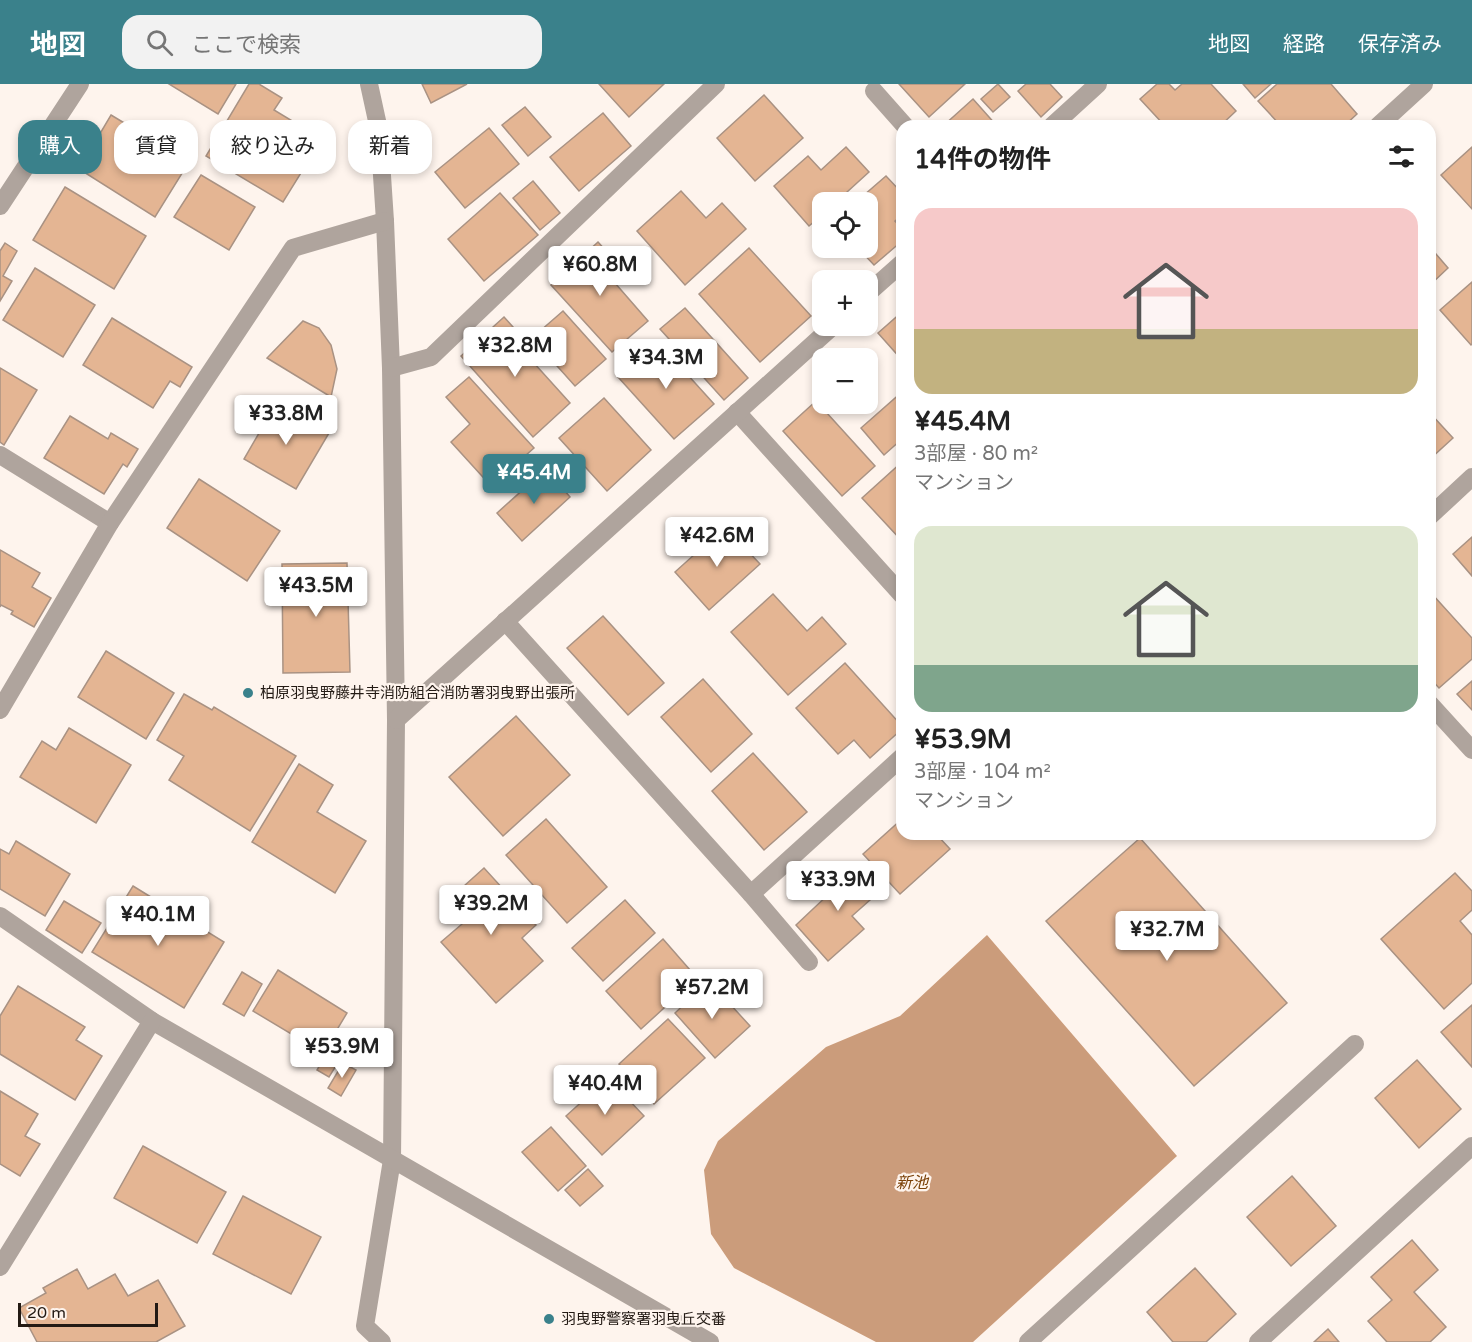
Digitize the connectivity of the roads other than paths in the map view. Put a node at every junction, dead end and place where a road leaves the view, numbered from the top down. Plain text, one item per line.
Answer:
1 (80, 84) edge
2 (369, 84) edge
3 (716, 84) edge
4 (1098, 84) edge
5 (1424, 84) edge
6 (874, 91) dead end
7 (900, 120) edge
8 (1059, 120) edge
9 (1385, 120) edge
10 (0, 206) edge
11 (385, 221) junction
12 (896, 268) edge
13 (878, 284) edge
14 (822, 336) edge
15 (391, 368) junction
16 (737, 412) junction
17 (0, 455) edge
18 (1472, 477) edge
19 (1436, 510) edge
20 (110, 523) junction
21 (896, 588) edge
22 (505, 621) junction
23 (0, 710) edge
24 (1436, 711) edge
25 (396, 720) junction
26 (1472, 750) edge
27 (896, 762) edge
28 (751, 894) junction
29 (0, 915) edge
30 (809, 962) dead end
31 (152, 1021) junction
32 (1356, 1044) dead end
33 (1472, 1146) edge
34 (392, 1160) junction
35 (0, 1267) edge
36 (382, 1342) edge
37 (710, 1342) edge
38 (1028, 1342) edge
39 (1258, 1342) edge

1 - 10 street
2 - 11 street
3 - 15 street
4 - 8 street
5 - 9 street
6 - 7 street
11 - 15 street
11 - 20 street
12 - 13 street
14 - 16 street
15 - 25 street
16 - 21 street
16 - 22 street
17 - 20 street
18 - 19 street
20 - 23 street
22 - 25 street
22 - 28 street
24 - 26 street
25 - 34 street
27 - 28 street
28 - 30 street
29 - 31 street
31 - 34 street
31 - 35 street
32 - 38 street
33 - 39 street
34 - 36 street
34 - 37 street

